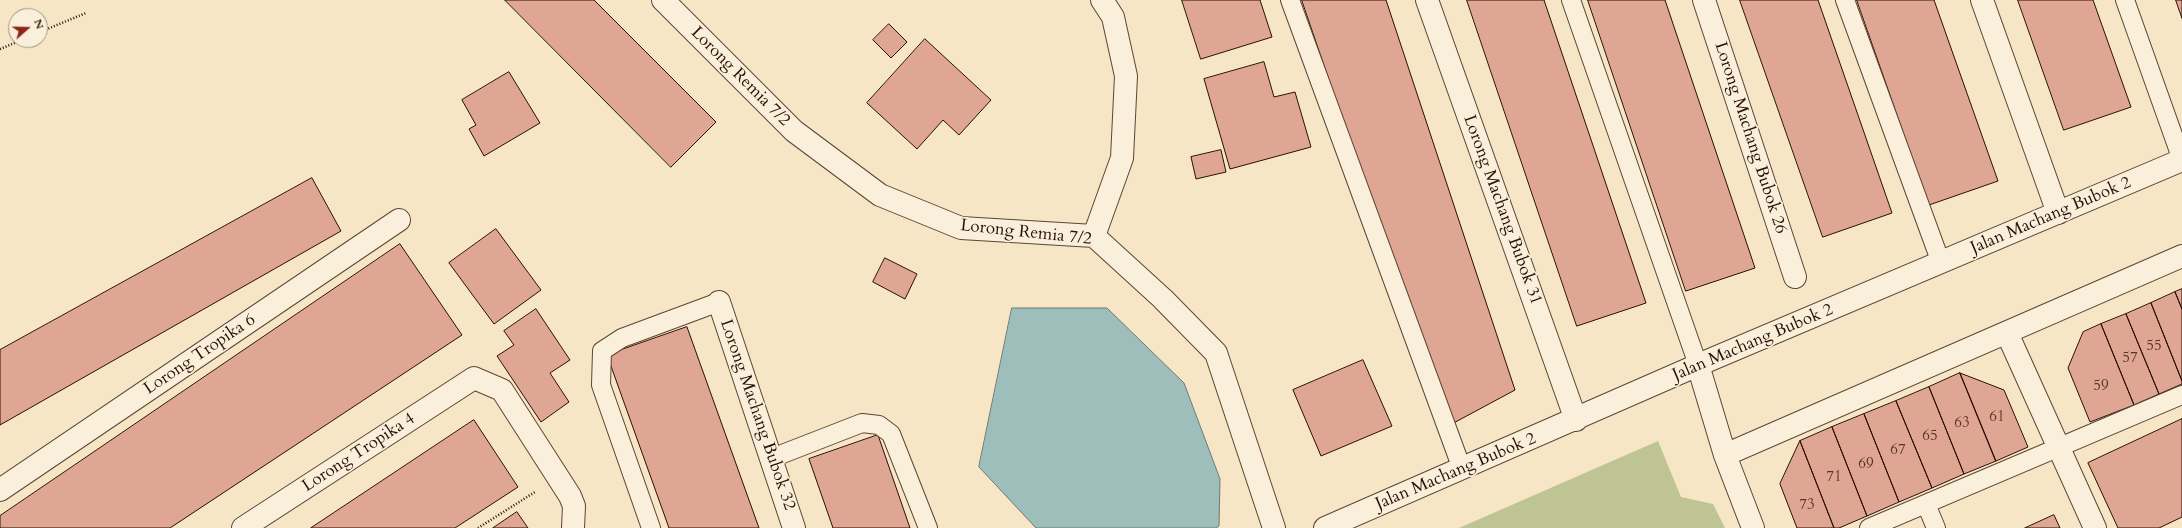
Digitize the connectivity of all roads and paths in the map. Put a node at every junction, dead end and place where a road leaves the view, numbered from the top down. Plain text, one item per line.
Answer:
1 (663, 0) edge
2 (1102, 0) edge
3 (1290, 0) edge
4 (1427, 0) edge
5 (1571, 0) edge
6 (1704, 0) edge
7 (1845, 0) edge
8 (1982, 0) edge
9 (2125, 0) edge
10 (86, 13) dead end
11 (48, 29) edge
12 (2182, 160) edge
13 (2058, 213) junction
14 (400, 220) dead end
15 (1094, 236) junction
16 (2182, 256) edge
17 (1941, 263) junction
18 (1795, 277) dead end
19 (719, 302) joint
20 (2007, 333) junction
21 (1698, 366) junction
22 (2182, 396) edge
23 (1576, 420) junction
24 (2059, 448) junction
25 (1725, 455) junction
26 (772, 458) junction
27 (1462, 469) junction
28 (558, 478) junction
29 (0, 490) edge
30 (1926, 504) junction
31 (243, 528) edge
32 (478, 528) edge
33 (572, 528) edge
34 (651, 528) edge
35 (794, 528) edge
36 (928, 528) edge
37 (1274, 528) edge
38 (1325, 528) edge
39 (1753, 528) edge
40 (1869, 528) edge
41 (1936, 528) edge
42 (2095, 528) edge

1 - 15 street, Lorong Remia 7/2
2 - 15 street
3 - 27 lane
4 - 23 street, Lorong Machang Bubok 31
5 - 21 lane
6 - 18 street, Lorong Machang Bubok 26
7 - 17 lane
8 - 13 street
9 - 12 lane
10 - 11 path
12 - 13 street, Jalan Machang Bubok 2
13 - 17 street, Jalan Machang Bubok 2
14 - 29 street, Lorong Tropika 6
15 - 37 street, Lorong Remia 7/2
16 - 20 street
17 - 21 street, Jalan Machang Bubok 2
19 - 26 street, Lorong Machang Bubok 32
19 - 34 lane
20 - 24 street
20 - 25 street
21 - 23 street, Jalan Machang Bubok 2
21 - 25 street
22 - 24 lane
23 - 27 street, Jalan Machang Bubok 2
24 - 30 lane
24 - 42 street
25 - 39 street
26 - 35 street, Lorong Machang Bubok 32
26 - 36 lane
27 - 38 street, Jalan Machang Bubok 2
28 - 31 street, Lorong Tropika 4
28 - 32 path
28 - 33 street
30 - 40 lane
30 - 41 lane

